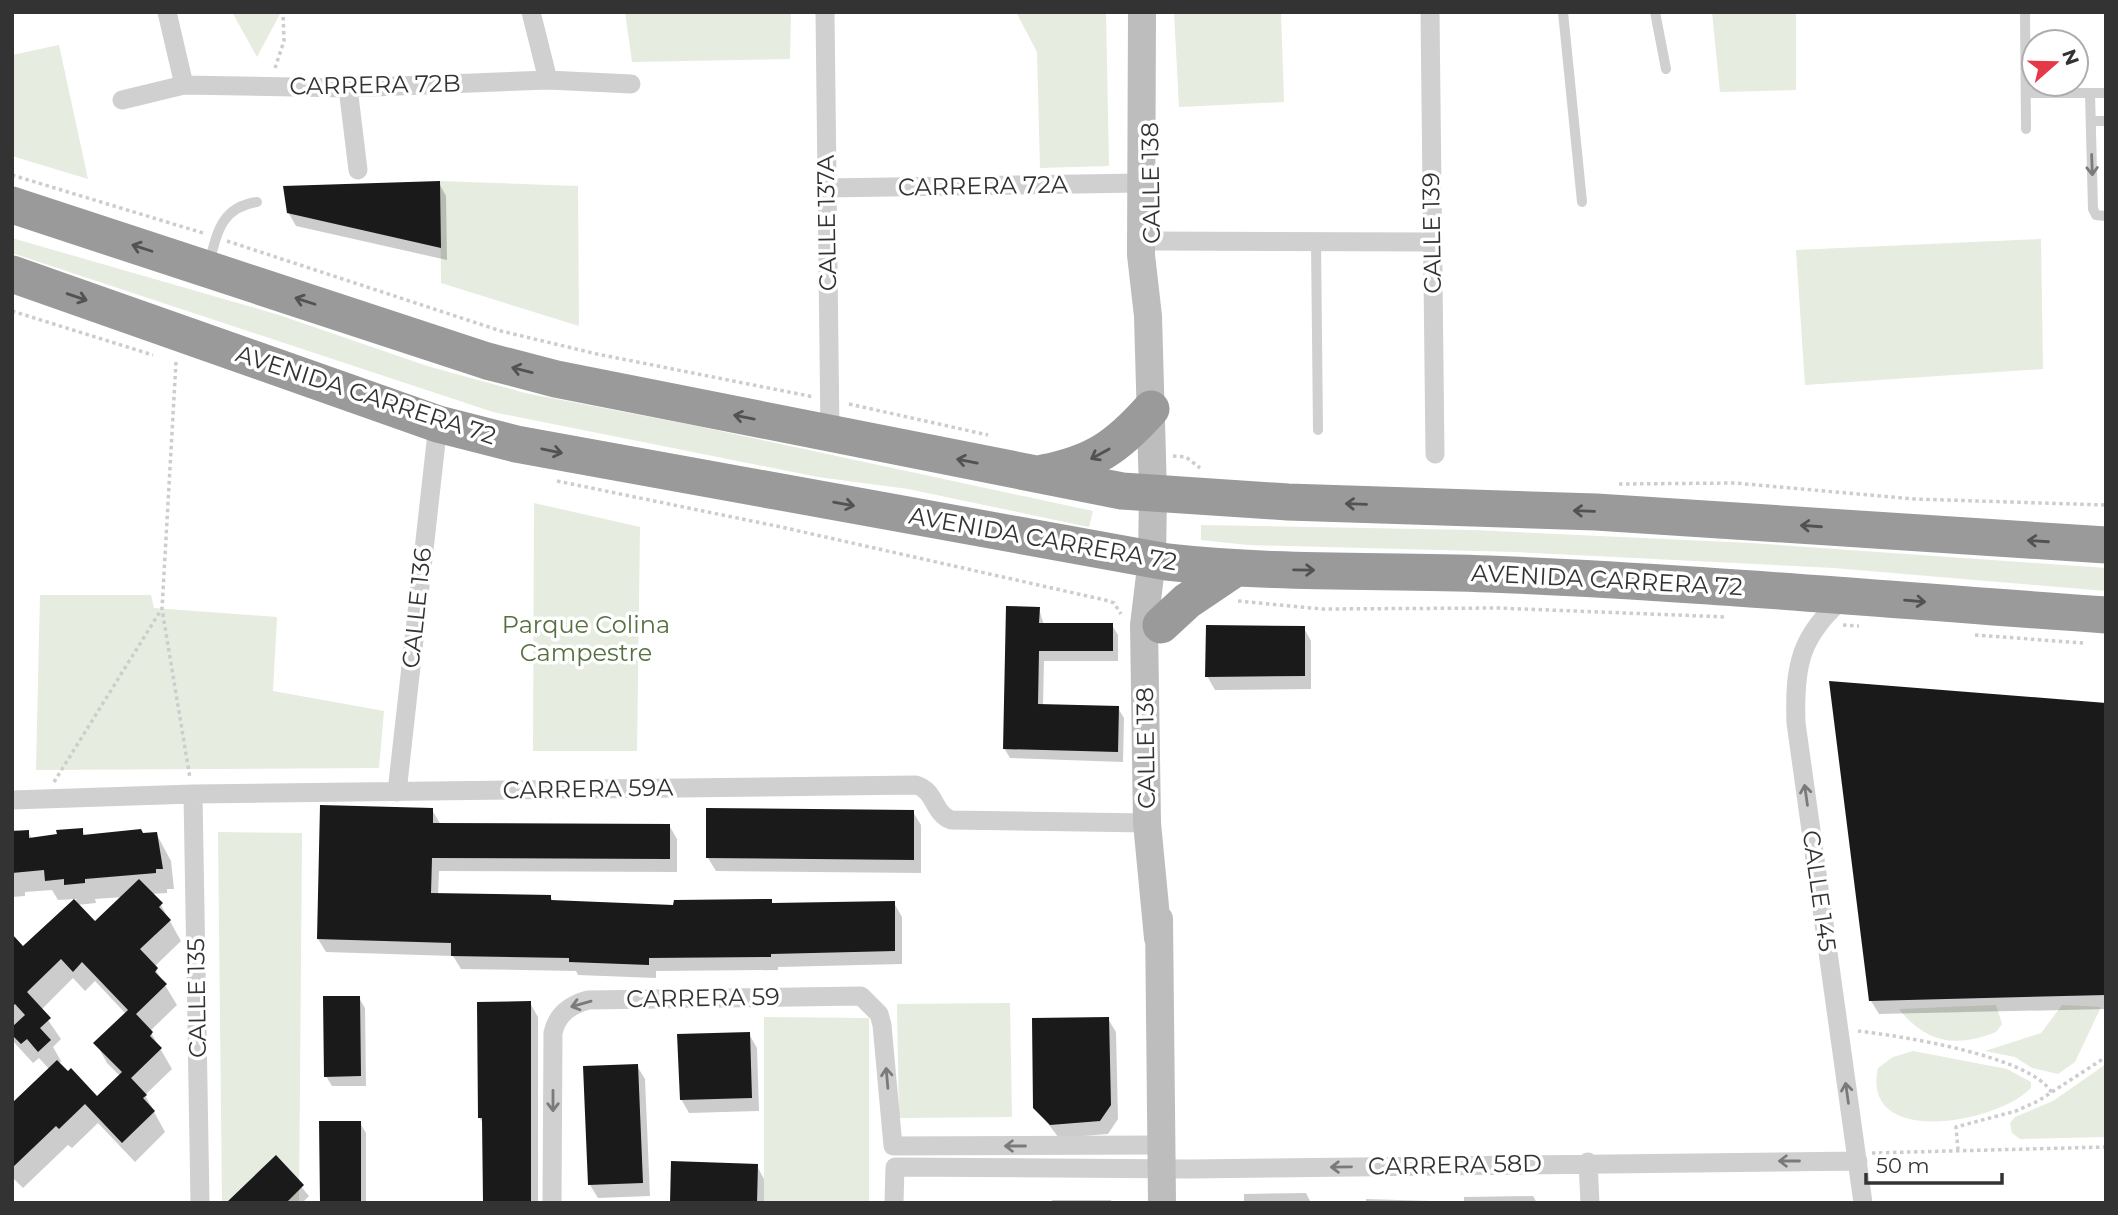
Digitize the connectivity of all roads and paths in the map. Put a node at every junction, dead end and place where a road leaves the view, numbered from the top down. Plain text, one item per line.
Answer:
1 (167, 12) edge
2 (283, 12) edge
3 (531, 12) edge
4 (825, 12) edge
5 (1142, 12) edge
6 (1430, 12) edge
7 (1563, 12) edge
8 (1655, 12) edge
9 (1142, 51) junction
10 (1666, 69) dead end
11 (548, 80) junction
12 (631, 83) dead end
13 (184, 85) junction
14 (267, 86) junction
15 (348, 89) junction
16 (2090, 93) joint
17 (2106, 93) edge
18 (2027, 98) edge
19 (122, 100) dead end
20 (2091, 121) junction
21 (2106, 121) edge
22 (2026, 129) dead end
23 (358, 170) dead end
24 (12, 175) edge
25 (1140, 183) junction
26 (826, 188) junction
27 (257, 202) dead end
28 (1582, 202) dead end
29 (12, 205) edge
30 (2106, 216) edge
31 (1153, 241) junction
32 (1316, 242) junction
33 (1432, 242) junction
34 (212, 253) junction
35 (12, 274) edge
36 (12, 311) edge
37 (1148, 316) junction
38 (1150, 409) junction
39 (830, 417) junction
40 (438, 424) junction
41 (1318, 430) dead end
42 (992, 436) dead end
43 (1435, 454) dead end
44 (1034, 475) junction
45 (1153, 493) junction
46 (2106, 545) edge
47 (1152, 559) junction
48 (1232, 585) junction
49 (162, 608) junction
50 (1856, 611) junction
51 (1737, 617) dead end
52 (1817, 624) junction
53 (1161, 625) junction
54 (2100, 629) edge
55 (1969, 634) dead end
56 (397, 792) junction
57 (193, 794) junction
58 (43, 799) junction
59 (12, 800) edge
60 (1147, 823) junction
61 (1158, 938) junction
62 (1838, 1028) junction
63 (2106, 1057) edge
64 (2052, 1093) junction
65 (1053, 1145) junction
66 (893, 1146) joint
67 (2106, 1147) edge
68 (1958, 1150) junction
69 (1161, 1156) junction
70 (1857, 1157) junction
71 (1588, 1163) junction
72 (1054, 1167) junction
73 (200, 1203) edge
74 (552, 1203) edge
75 (894, 1203) edge
76 (1161, 1203) edge
77 (1590, 1203) edge
78 (1863, 1203) edge

1 - 13 street
2 - 14 path
3 - 11 street
4 - 26 street, CALLE 137A
5 - 9 main road, CALLE 138
6 - 33 street, CALLE 139
7 - 28 lane
8 - 10 lane
9 - 25 main road, CALLE 138
9 - 31 main road, CALLE 138
11 - 12 street, CARRERA 72B
11 - 15 street, CARRERA 72B
13 - 14 street, CARRERA 72B
13 - 19 street, CARRERA 72B
14 - 15 street, CARRERA 72B
15 - 23 street
16 - 17 lane
16 - 20 lane
18 - 22 lane
20 - 21 lane
20 -> 30 lane
24 - 34 path
25 - 26 street, CARRERA 72A
25 - 37 main road, CALLE 138
26 - 39 street, CALLE 137A
27 - 34 lane
34 -> 29 highway
31 - 32 street
31 - 37 main road, CALLE 138
32 - 33 street
32 - 41 lane
33 - 43 street, CALLE 139
34 - 39 path
39 -> 34 highway
35 -> 40 highway, AVENIDA CARRERA 72
36 - 49 path
37 - 38 main road, CALLE 138
38 -> 44 highway
38 - 45 main road, CALLE 138
39 - 42 path
44 -> 39 highway
40 -> 47 highway, AVENIDA CARRERA 72
40 - 56 street, CALLE 136
44 - 45 highway
46 -> 45 highway
45 - 47 main road, CALLE 138
47 - 48 highway, AVENIDA CARRERA 72
47 - 53 main road, CALLE 138
47 - 60 main road, CALLE 138
48 -> 50 highway, AVENIDA CARRERA 72
48 - 51 path
48 - 53 highway
49 - 57 path
49 - 58 path
50 - 52 street, CALLE 145
50 - 52 path
50 -> 54 highway, AVENIDA CARRERA 72
62 -> 52 street, CALLE 145
53 - 61 main road, CALLE 138
54 - 55 path
56 - 57 street, CARRERA 59A
56 - 60 street, CARRERA 59A
57 - 58 street, CARRERA 59A
57 - 73 street, CALLE 135
58 - 59 street, CARRERA 59A
60 - 61 main road, CALLE 138
61 - 69 main road, CALLE 138
62 - 64 path
70 -> 62 street, CALLE 145
63 - 64 path
64 - 68 path
65 -> 66 street, CARRERA 58D
65 - 69 street, CARRERA 58D
65 - 72 street
66 -> 74 street, CARRERA 59
67 - 68 path
68 - 70 path
71 -> 69 street, CARRERA 58D
69 - 72 street, CARRERA 58D
69 - 76 main road, CALLE 138
70 -> 71 street, CARRERA 58D
70 - 78 street, CALLE 145
71 - 77 street
72 - 75 street, CARRERA 58D

